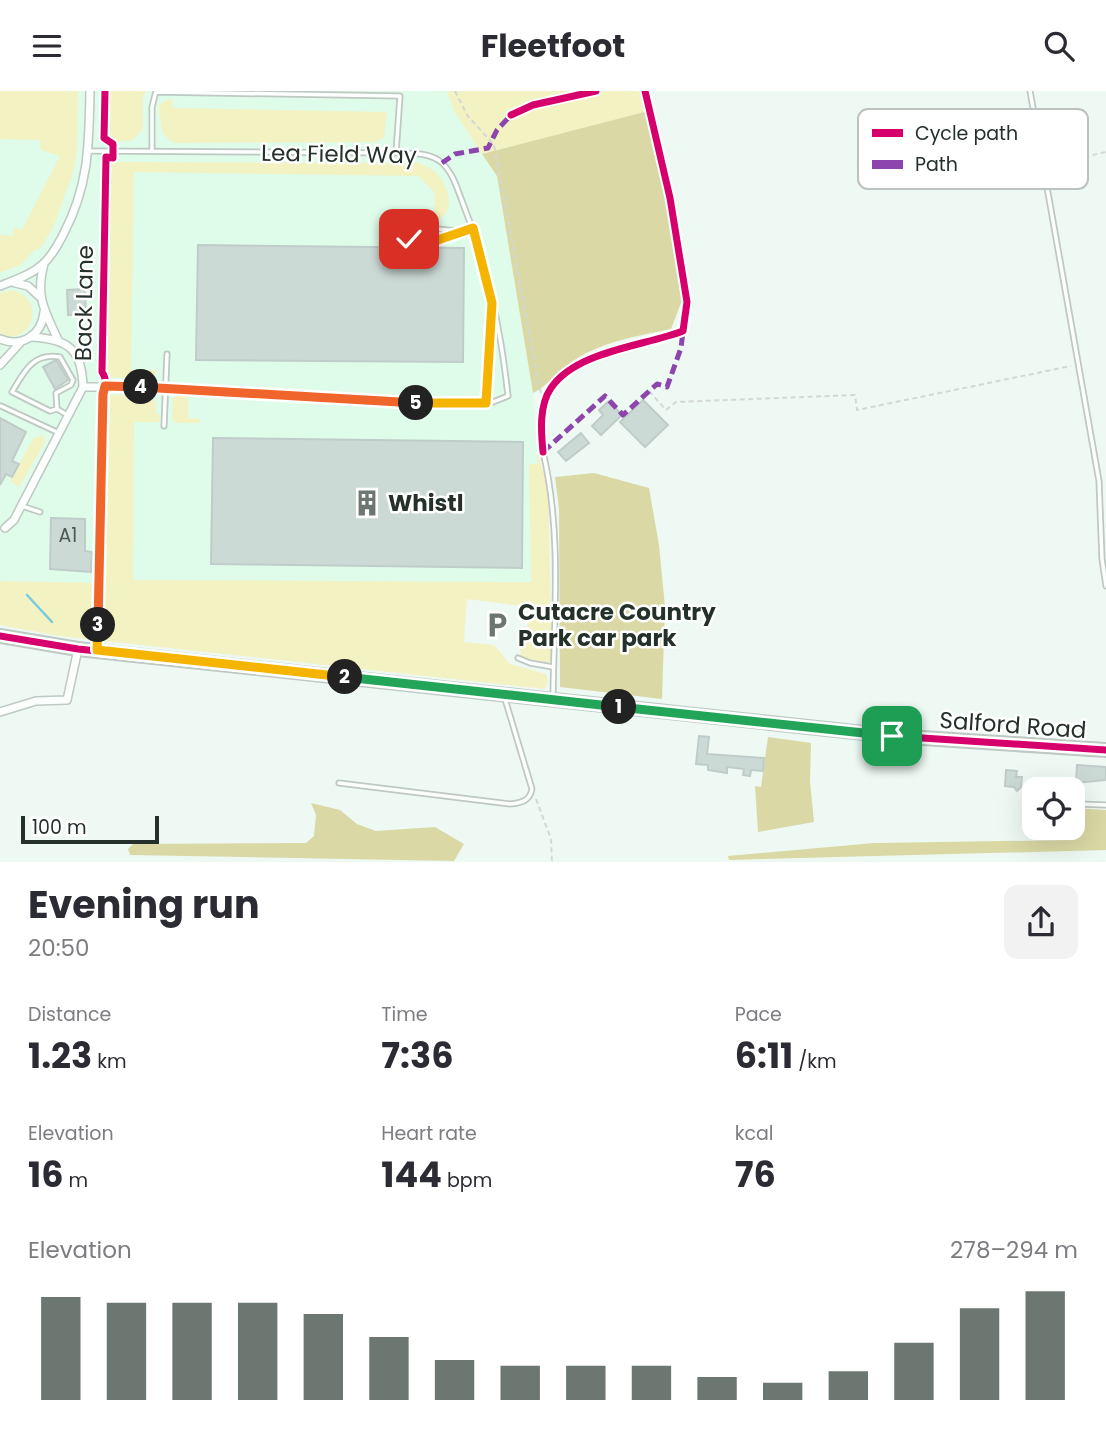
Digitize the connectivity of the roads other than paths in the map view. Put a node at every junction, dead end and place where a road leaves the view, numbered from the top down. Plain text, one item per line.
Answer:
1 (90, 91) edge
2 (156, 91) edge
3 (1030, 91) edge
4 (401, 93) edge
5 (1033, 109) edge
6 (89, 151) junction
7 (152, 152) junction
8 (396, 153) junction
9 (1047, 189) edge
10 (387, 216) dead end
11 (394, 225) junction
12 (473, 228) junction
13 (462, 232) junction
14 (44, 264) junction
15 (13, 282) junction
16 (0, 286) edge
17 (40, 297) junction
18 (492, 303) junction
19 (44, 308) junction
20 (32, 337) junction
21 (0, 339) edge
22 (58, 340) junction
23 (20, 342) junction
24 (167, 354) dead end
25 (0, 365) edge
26 (83, 387) junction
27 (165, 387) junction
28 (486, 403) junction
29 (1, 406) edge
30 (57, 409) junction
31 (69, 416) junction
32 (164, 426) dead end
33 (60, 434) junction
34 (543, 452) dead end
35 (20, 506) junction
36 (40, 512) dead end
37 (5, 528) dead end
38 (1106, 586) edge
39 (0, 636) edge
40 (78, 649) junction
41 (518, 658) dead end
42 (553, 667) junction
43 (504, 694) junction
44 (553, 699) junction
45 (0, 712) edge
46 (1106, 750) edge
47 (340, 783) dead end
48 (1085, 804) edge
49 (1106, 805) edge

1 - 6 street
2 - 4 lane
2 - 7 lane
3 - 5 lane
4 - 8 lane
6 - 7 lane, Lea Field Way
6 - 14 street
7 - 8 lane, Lea Field Way
8 - 12 lane, Lea Field Way
9 - 38 lane
10 - 11 lane
11 - 13 lane
11 - 13 lane
12 - 13 lane
12 - 18 lane, Lea Field Way
14 - 15 street
14 - 17 street
15 - 16 street
15 - 17 street
17 - 19 street
18 - 28 lane
18 - 28 lane, Lea Field Way
19 - 20 street
19 - 22 street
20 - 22 street
20 - 23 street
21 - 23 street
22 - 26 street
23 - 25 street
24 - 27 lane
26 - 27 street
26 - 31 street
27 - 28 lane
27 - 32 lane
29 - 33 lane
30 - 30 lane
30 - 31 lane
31 - 33 street
33 - 35 street
34 - 42 lane
35 - 36 lane
35 - 37 street
39 - 40 main road, Salford Road
40 - 43 main road, Salford Road
40 - 45 street
41 - 42 lane
42 - 44 lane
43 - 44 main road, Salford Road
43 - 47 lane
44 - 46 main road, Salford Road
48 - 49 lane

